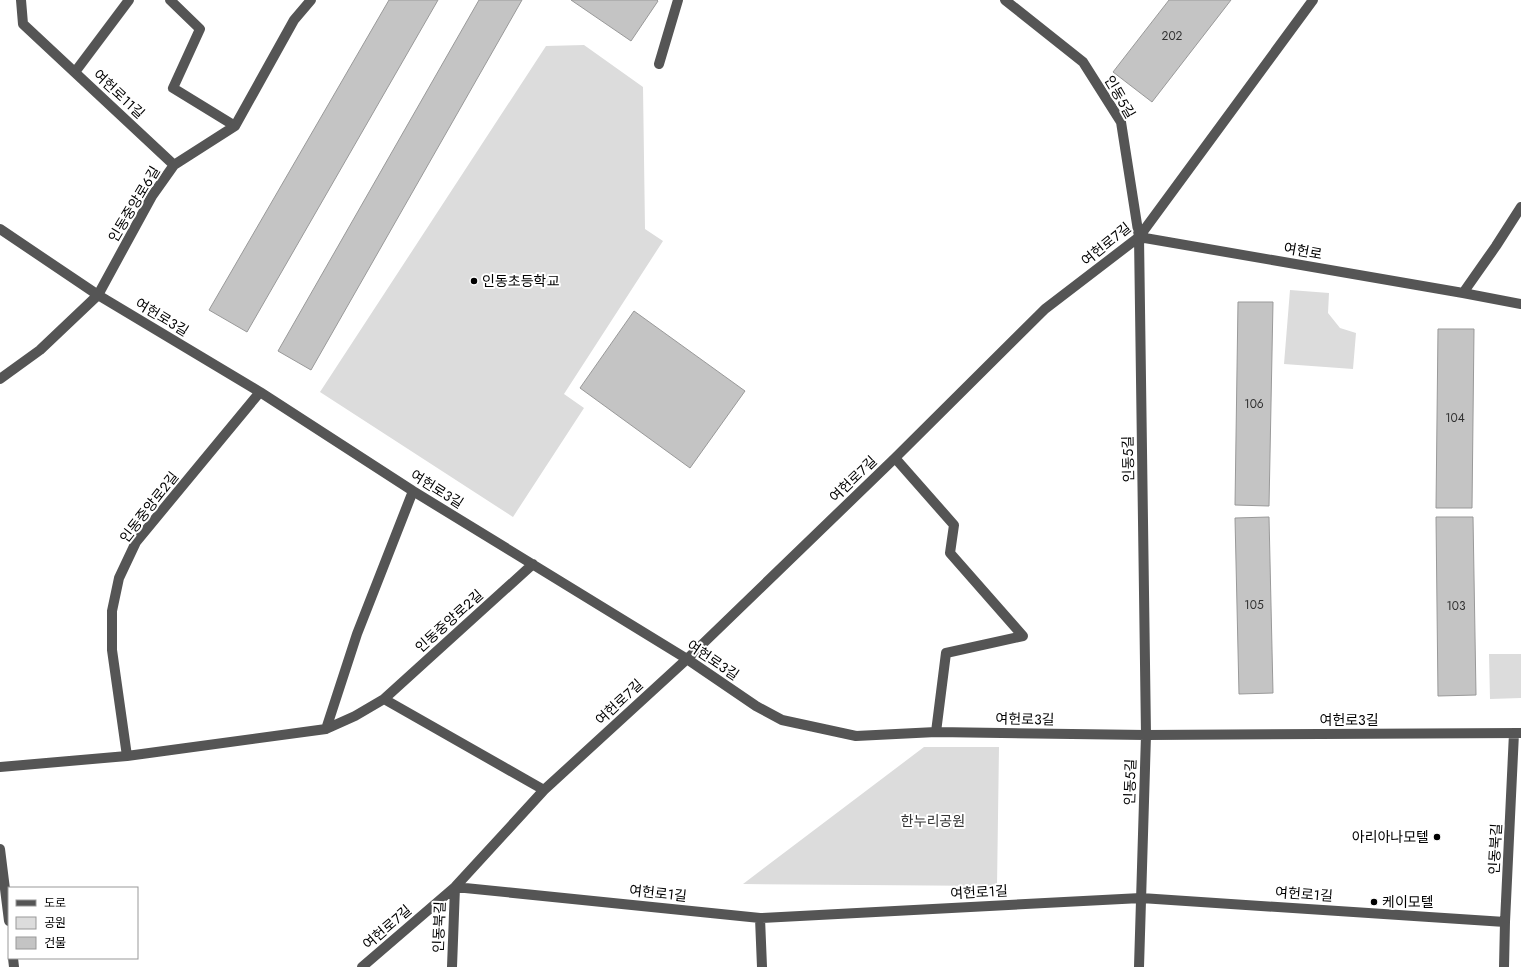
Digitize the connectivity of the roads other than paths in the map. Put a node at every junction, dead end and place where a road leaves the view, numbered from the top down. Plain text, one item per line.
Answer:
1 (21, 0) edge
2 (129, 0) edge
3 (170, 0) edge
4 (311, 0) edge
5 (678, 0) edge
6 (1005, 0) edge
7 (1313, 0) edge
8 (659, 64) dead end
9 (75, 72) junction
10 (235, 126) junction
11 (174, 165) junction
12 (1521, 207) edge
13 (0, 229) edge
14 (1139, 237) junction
15 (1463, 293) junction
16 (98, 295) junction
17 (1521, 304) edge
18 (0, 379) edge
19 (260, 392) junction
20 (895, 458) junction
21 (413, 491) junction
22 (533, 564) junction
23 (687, 659) junction
24 (384, 699) junction
25 (326, 729) junction
26 (936, 732) junction
27 (1518, 733) edge
28 (1146, 735) junction
29 (127, 756) junction
30 (0, 768) edge
31 (544, 790) junction
32 (0, 849) edge
33 (1, 868) edge
34 (455, 887) junction
35 (1141, 898) junction
36 (8, 914) edge
37 (760, 918) junction
38 (1505, 922) junction
39 (362, 967) edge
40 (452, 967) edge
41 (762, 967) edge
42 (1139, 967) edge
43 (1504, 967) edge

1 - 9 street
2 - 9 street, 여헌로11길
3 - 10 street
4 - 10 street, 인동중앙로6길
5 - 8 street
6 - 14 street, 인동5길
7 - 14 street, 여헌로7길
9 - 11 street, 여헌로11길
10 - 11 street, 인동중앙로6길
11 - 16 street, 인동중앙로6길
12 - 15 street
13 - 16 street, 여헌로3길
14 - 15 street, 여헌로
14 - 20 street, 여헌로7길
14 - 28 street, 인동5길
15 - 17 street, 여헌로
16 - 18 street, 인동중앙로6길
16 - 19 street, 여헌로3길
19 - 21 street, 여헌로3길
19 - 29 street, 인동중앙로2길
20 - 23 street, 여헌로7길
20 - 26 street, 여헌로7길
21 - 22 street, 여헌로3길
21 - 25 street
22 - 23 street, 여헌로3길
22 - 24 street, 인동중앙로2길
23 - 26 street, 여헌로3길
23 - 31 street, 여헌로7길
24 - 25 street, 인동중앙로2길
24 - 31 street
25 - 29 street, 인동중앙로2길
26 - 28 street, 여헌로3길
27 - 28 street, 여헌로3길
27 - 38 street, 인동북길
28 - 35 street, 인동5길
29 - 30 street, 인동중앙로2길
31 - 34 street, 여헌로7길
32 - 33 street
33 - 36 street
34 - 37 street, 여헌로1길
34 - 39 street, 여헌로7길
34 - 40 street, 인동북길
35 - 37 street, 여헌로1길
35 - 38 street, 여헌로1길
35 - 42 street, 인동5길
37 - 41 street
38 - 43 street, 인동북길

